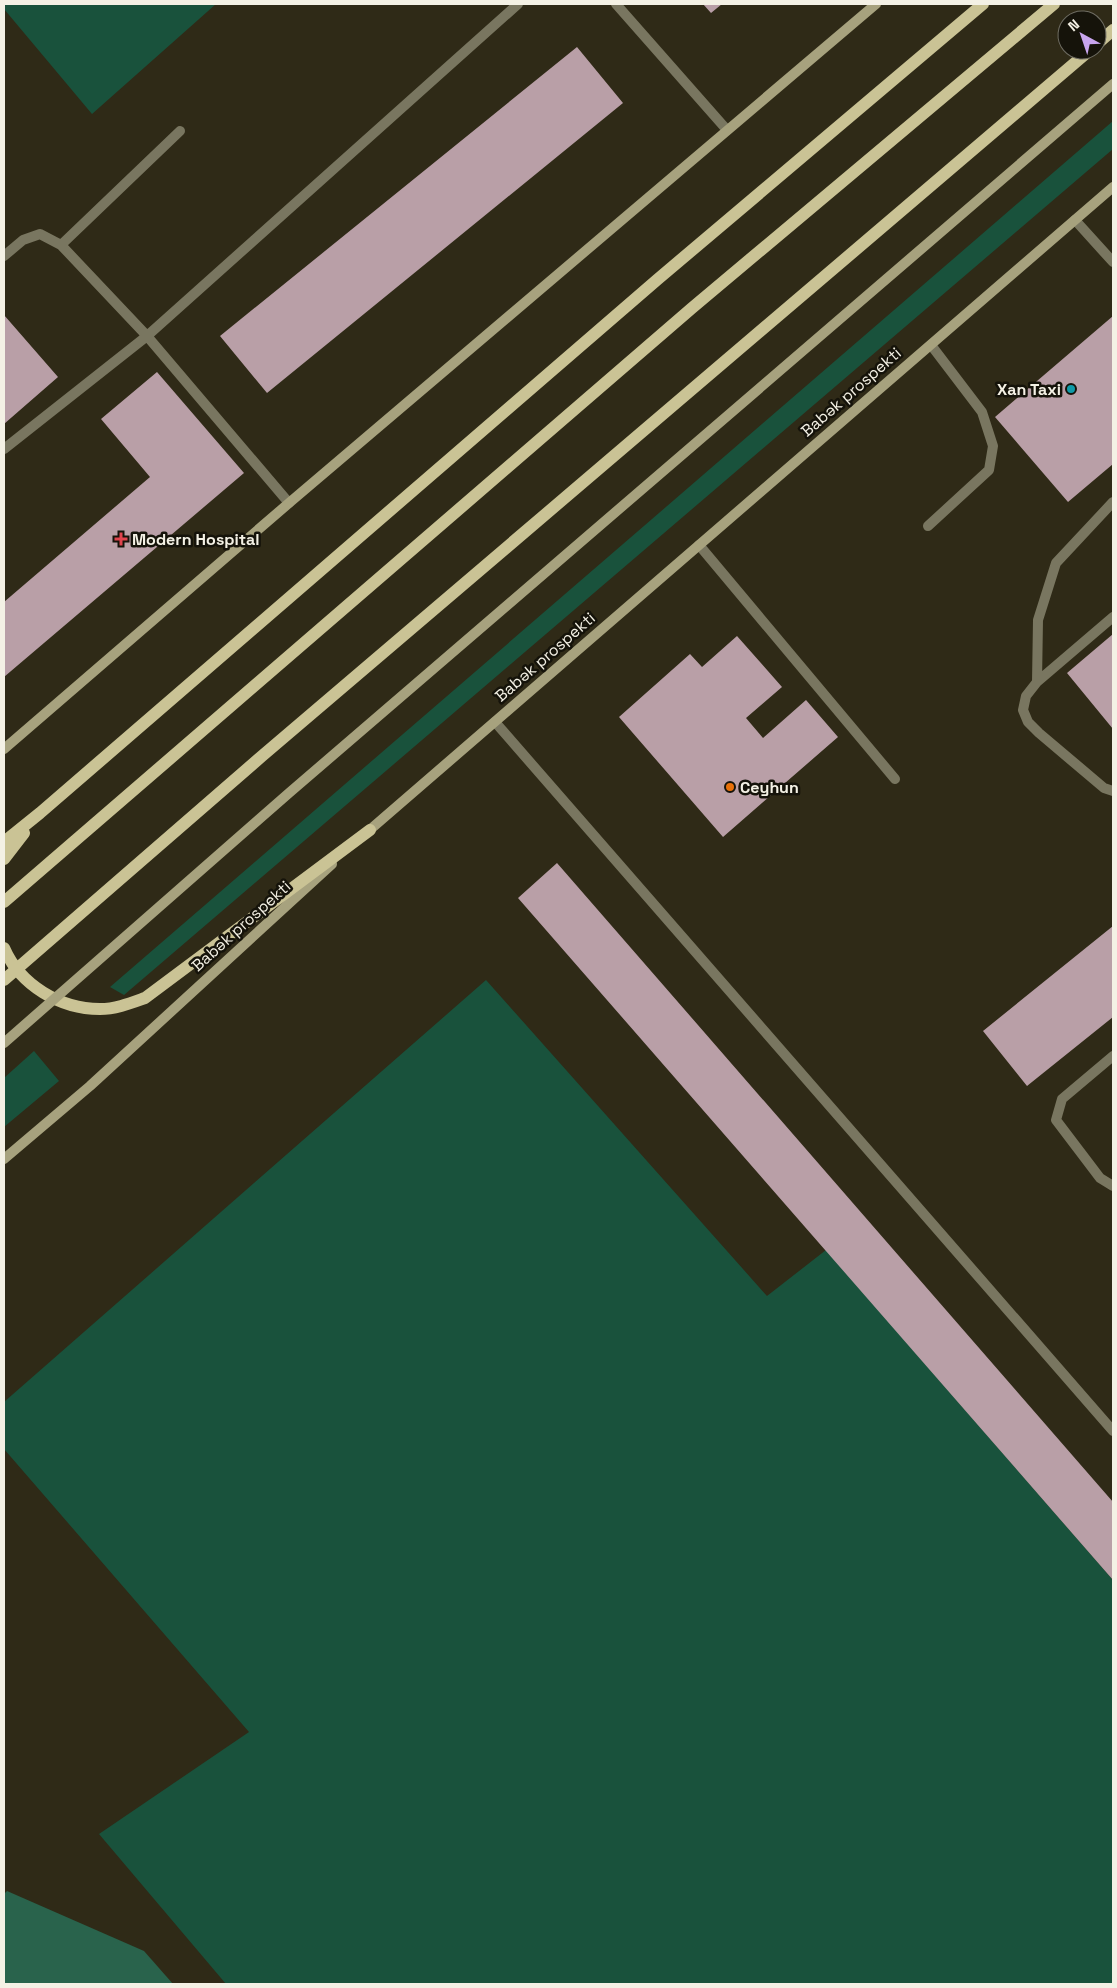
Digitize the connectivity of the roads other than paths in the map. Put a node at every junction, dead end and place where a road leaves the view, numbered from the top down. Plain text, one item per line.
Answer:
1 (518, 4) edge
2 (616, 4) edge
3 (876, 4) edge
4 (983, 4) edge
5 (1054, 4) edge
6 (1078, 60) edge
7 (1113, 84) edge
8 (727, 130) junction
9 (180, 131) dead end
10 (1113, 187) edge
11 (1076, 220) junction
12 (61, 245) junction
13 (4, 256) edge
14 (1113, 262) edge
15 (147, 336) junction
16 (931, 345) junction
17 (4, 449) edge
18 (289, 502) junction
19 (1113, 502) edge
20 (928, 526) dead end
21 (699, 545) junction
22 (1113, 617) edge
23 (1037, 682) junction
24 (495, 722) junction
25 (4, 749) edge
26 (895, 779) dead end
27 (1113, 791) edge
28 (40, 814) junction
29 (370, 830) junction
30 (4, 842) edge
31 (4, 859) edge
32 (4, 902) edge
33 (4, 948) edge
34 (4, 980) edge
35 (4, 1043) edge
36 (1113, 1056) edge
37 (4, 1159) edge
38 (1113, 1186) edge
39 (1113, 1431) edge

1 - 15 street
2 - 8 street
3 - 8 main road
4 - 28 main road
5 - 32 main road
6 - 34 main road, bridge
7 - 35 main road, bridge
8 - 18 main road
9 - 12 street
10 - 11 main road, Babək prospekti
11 - 14 street
11 - 16 main road, Babək prospekti
12 - 13 street
12 - 15 street
15 - 17 street
15 - 18 street
16 - 20 street
16 - 21 main road, Babək prospekti
18 - 25 main road
19 - 23 street
21 - 24 main road, Babək prospekti
21 - 26 street
22 - 23 street
23 - 27 street
24 - 29 main road, Babək prospekti
24 - 39 street
28 - 30 main road
28 - 31 main road
29 - 33 main road
29 - 37 main road, Babək prospekti
36 - 38 street

